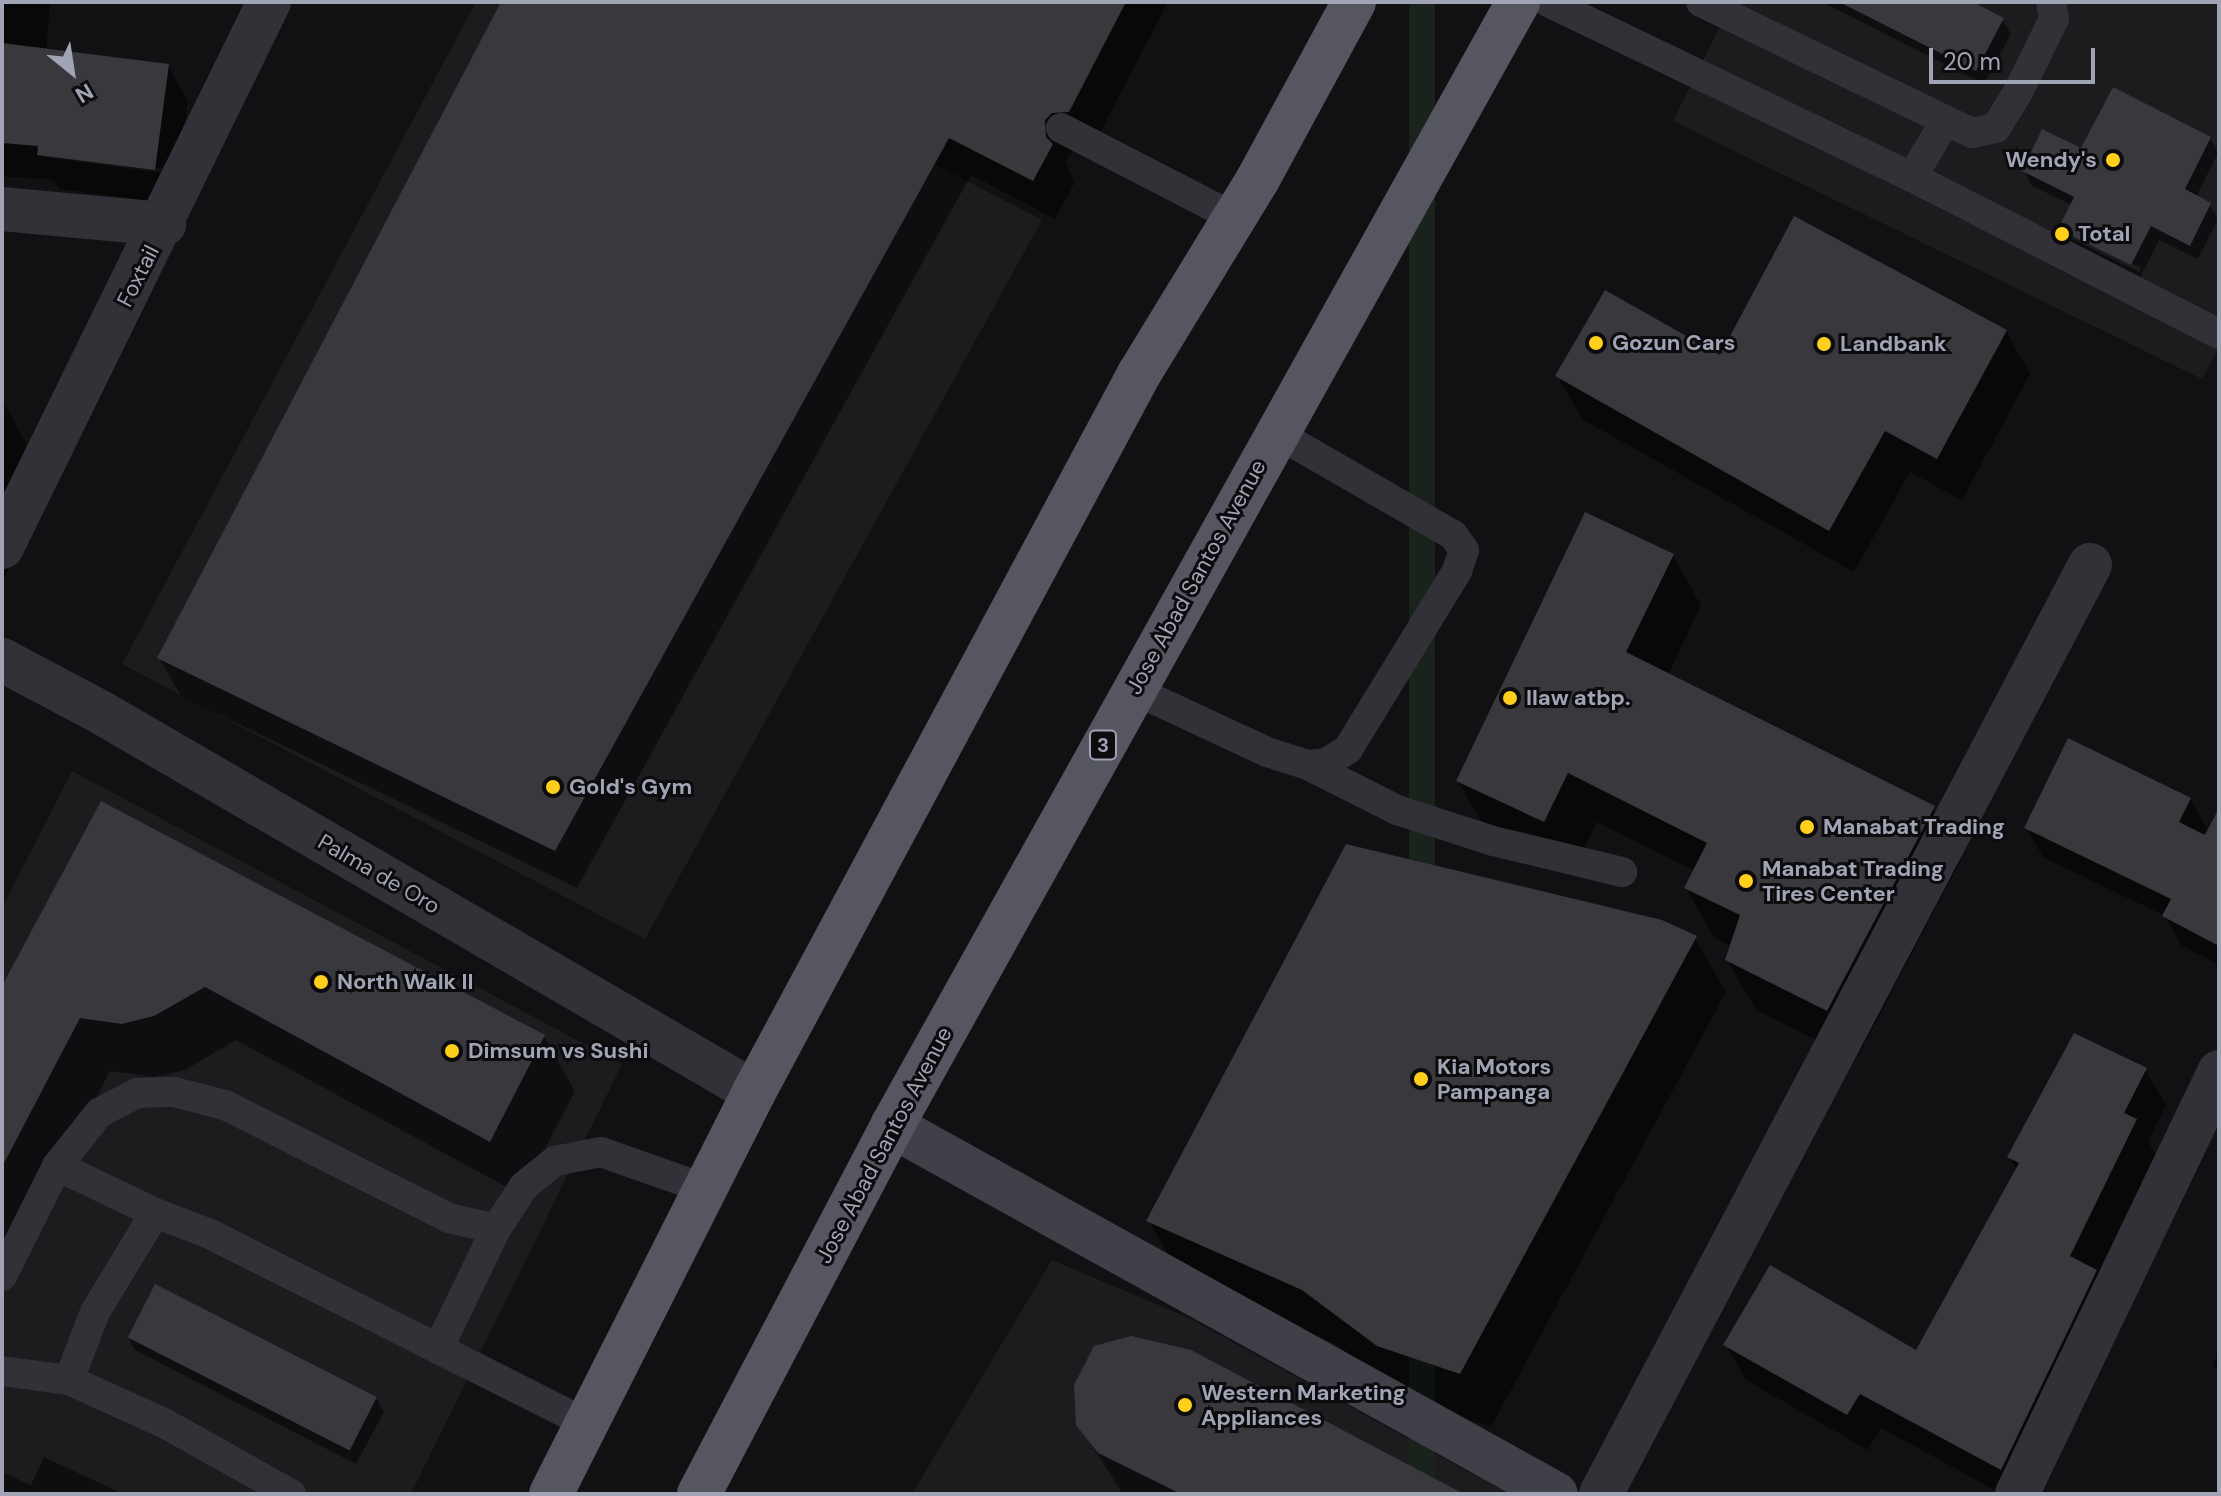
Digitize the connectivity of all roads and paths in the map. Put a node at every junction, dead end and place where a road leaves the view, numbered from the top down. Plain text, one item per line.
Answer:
1 (269, 2) edge
2 (1354, 2) edge
3 (1518, 2) edge
4 (1548, 2) edge
5 (1701, 2) edge
6 (2051, 2) edge
7 (1946, 120) junction
8 (1061, 128) dead end
9 (1912, 177) junction
10 (2, 209) edge
11 (1235, 218) junction
12 (164, 224) junction
13 (2219, 334) edge
14 (1276, 433) junction
15 (2, 547) edge
16 (2090, 565) dead end
17 (2, 660) edge
18 (1134, 690) junction
19 (1308, 765) junction
20 (1622, 872) dead end
21 (2219, 1072) edge
22 (754, 1092) junction
23 (892, 1126) junction
24 (57, 1166) junction
25 (709, 1190) junction
26 (155, 1213) junction
27 (496, 1229) junction
28 (2, 1276) edge
29 (438, 1349) junction
30 (2, 1371) edge
31 (69, 1380) junction
32 (587, 1424) junction
33 (1530, 1489) edge
34 (291, 1494) edge
35 (551, 1494) edge
36 (699, 1494) edge
37 (1601, 1494) edge
38 (2017, 1494) edge

1 - 12 street, Foxtail
2 - 11 highway
3 - 14 highway, Jose Abad Santos Avenue / 3
4 - 9 lane
5 - 7 lane
6 - 7 lane
7 - 9 lane
8 - 11 lane
9 - 13 lane
10 - 12 street
11 - 22 highway
12 - 15 street, Foxtail
14 - 18 highway, Jose Abad Santos Avenue / 3
14 - 19 lane
16 - 37 street
17 - 22 street, Palma de Oro
18 - 19 lane
18 - 23 highway, Jose Abad Santos Avenue / 3
19 - 20 lane
21 - 38 street
22 - 25 highway
23 - 33 main road
23 - 36 highway, Jose Abad Santos Avenue / 3
24 - 26 lane
24 - 27 lane
24 - 28 lane
25 - 27 lane
25 - 32 highway
26 - 29 lane
26 - 31 lane
27 - 29 lane
29 - 32 lane
30 - 31 lane
31 - 34 lane
32 - 35 highway

